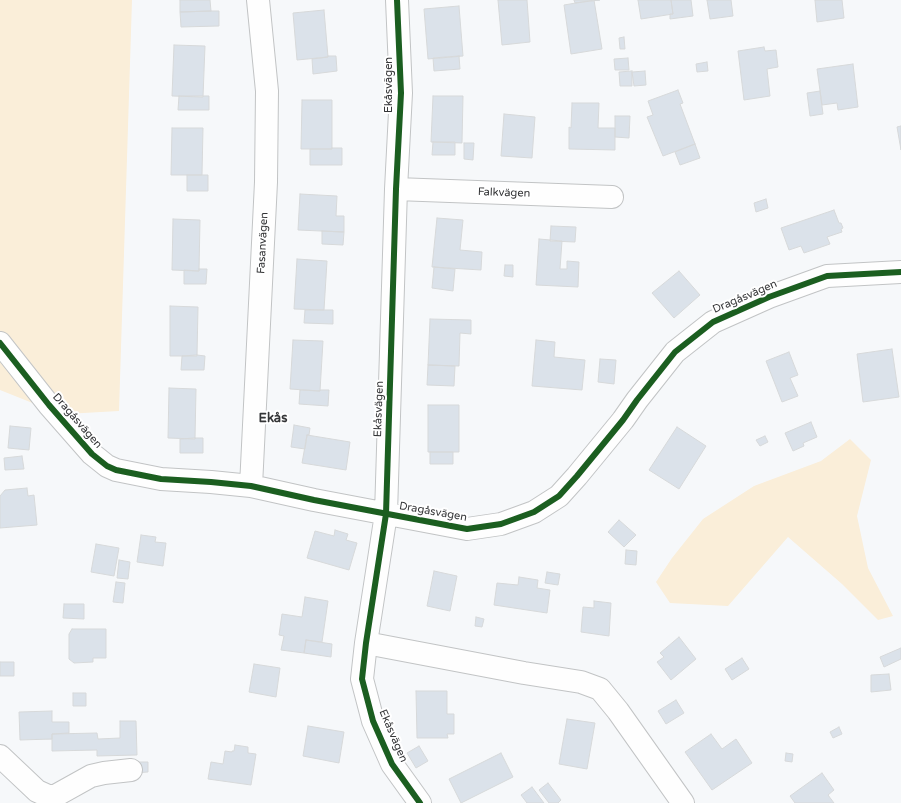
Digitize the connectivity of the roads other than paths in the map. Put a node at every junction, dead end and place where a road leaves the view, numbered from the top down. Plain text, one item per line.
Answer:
1 (258, 0) edge
2 (397, 0) edge
3 (396, 189) junction
4 (612, 197) dead end
5 (901, 272) edge
6 (0, 343) edge
7 (251, 486) junction
8 (386, 514) junction
9 (366, 643) junction
10 (0, 756) edge
11 (130, 770) dead end
12 (417, 802) edge
13 (683, 803) edge

1 - 7 street, Fasanvägen
2 - 3 street, Ekåsvägen
3 - 4 street, Falkvägen
3 - 8 street, Ekåsvägen
5 - 8 street, Dragåsvägen
6 - 7 street, Dragåsvägen
7 - 8 street, Dragåsvägen
8 - 9 street, Ekåsvägen
9 - 12 street, Ekåsvägen
9 - 13 street
10 - 11 street

